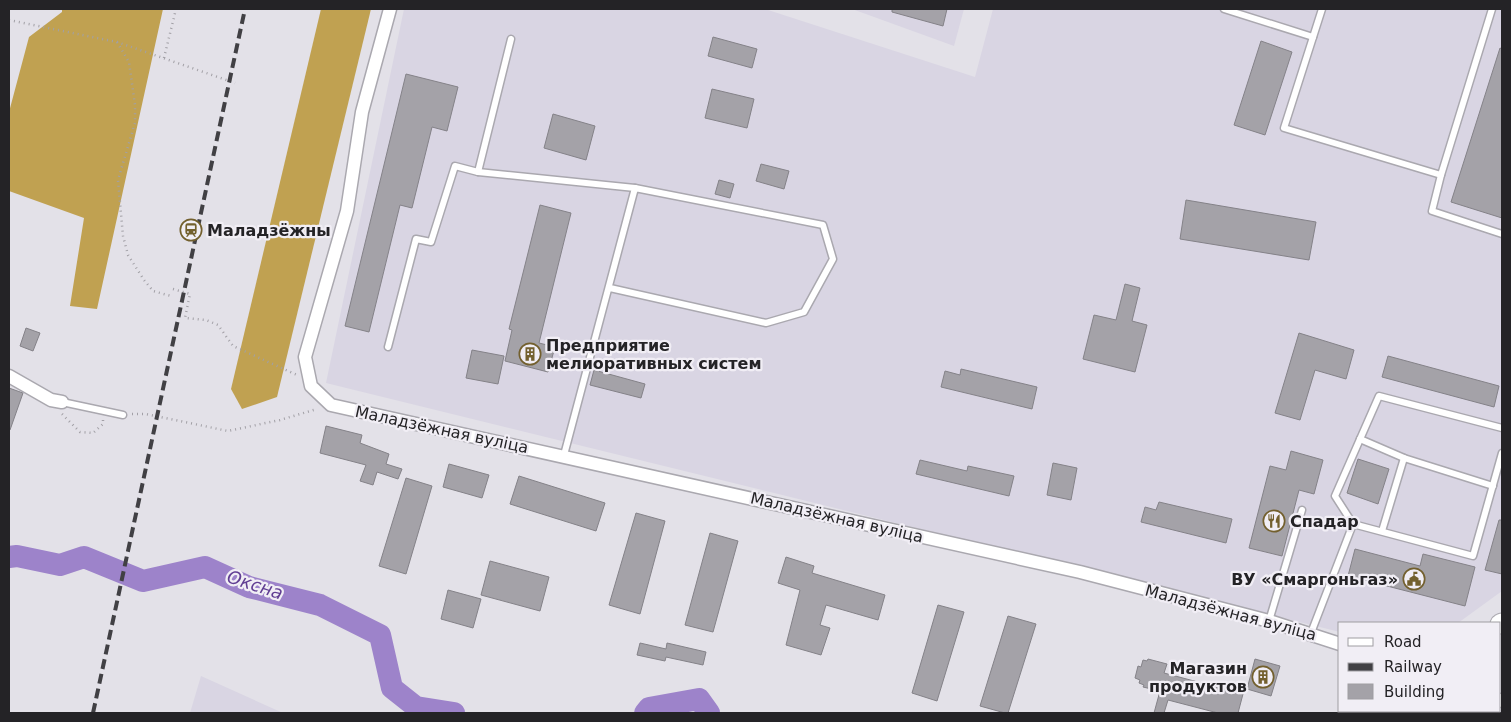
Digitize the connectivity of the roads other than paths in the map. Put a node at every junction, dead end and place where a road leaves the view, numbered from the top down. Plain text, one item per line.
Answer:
1 (390, 9) edge
2 (1224, 9) edge
3 (1322, 9) edge
4 (1492, 9) edge
5 (1313, 37) junction
6 (511, 39) dead end
7 (478, 172) junction
8 (1441, 175) junction
9 (635, 188) junction
10 (1502, 234) edge
11 (610, 288) junction
12 (388, 346) dead end
13 (9, 376) edge
14 (57, 401) joint
15 (123, 414) road end
16 (1502, 428) edge
17 (1360, 439) junction
18 (1502, 453) edge
19 (564, 456) junction
20 (1404, 458) junction
21 (1493, 486) junction
22 (1302, 510) dead end
23 (1353, 524) junction
24 (1382, 531) junction
25 (1269, 620) junction
26 (1311, 633) junction
27 (1338, 643) edge

1 - 19 street, Маладзёжная вуліца
2 - 5 lane
3 - 5 lane
4 - 8 lane
5 - 8 lane
6 - 7 lane
7 - 9 lane
7 - 12 lane
8 - 10 lane
9 - 11 lane
9 - 11 lane
11 - 19 lane
13 - 14 street
14 - 15 lane
16 - 17 lane
17 - 20 lane
17 - 23 lane
18 - 21 lane
19 - 25 street, Маладзёжная вуліца
20 - 21 lane
20 - 24 lane
21 - 24 lane
22 - 25 lane
23 - 24 lane
23 - 26 lane
25 - 26 street, Маладзёжная вуліца
26 - 27 street, Маладзёжная вуліца

